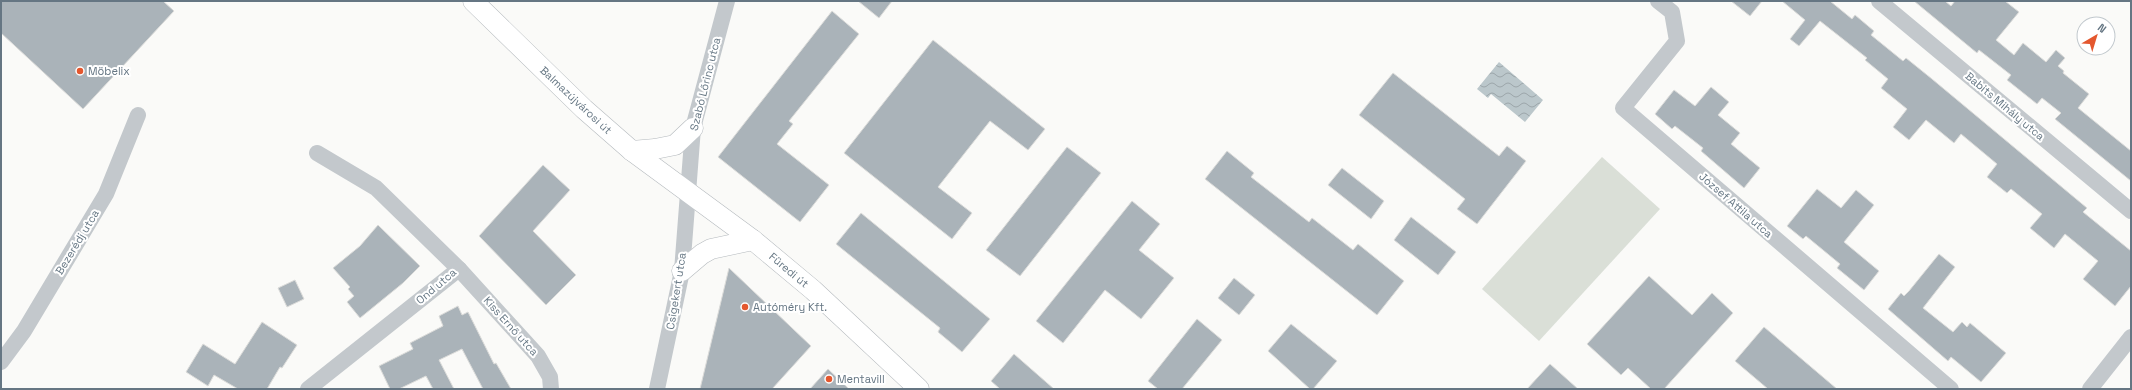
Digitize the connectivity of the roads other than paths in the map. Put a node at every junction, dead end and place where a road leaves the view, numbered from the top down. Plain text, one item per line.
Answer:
1 (473, 1) edge
2 (727, 1) edge
3 (1658, 1) edge
4 (1879, 1) edge
5 (138, 114) dead end
6 (693, 128) junction
7 (632, 151) junction
8 (317, 153) dead end
9 (687, 192) junction
10 (2131, 211) edge
11 (754, 240) junction
12 (459, 269) junction
13 (682, 271) junction
14 (2131, 337) edge
15 (1, 362) edge
16 (308, 389) edge
17 (551, 389) edge
18 (657, 389) edge
19 (919, 389) edge
20 (1951, 389) edge
21 (2090, 389) edge

1 - 7 main road, Balmazújvárosi út
2 - 6 street, Szabó Lőrinc utca
3 - 20 street, József Attila utca
4 - 10 street, Babits Mihály utca
5 - 15 street, Bezerédj utca
6 - 7 main road
6 - 9 street, Szabó Lőrinc utca
7 - 9 main road, Balmazújvárosi út
8 - 12 street, Ond utca
9 - 11 main road, Füredi út
9 - 13 street, Csigekert utca
11 - 13 main road
11 - 19 main road, Füredi út
12 - 16 street, Ond utca
12 - 17 street, Kiss Ernő utca
13 - 18 street, Csigekert utca
14 - 21 street

